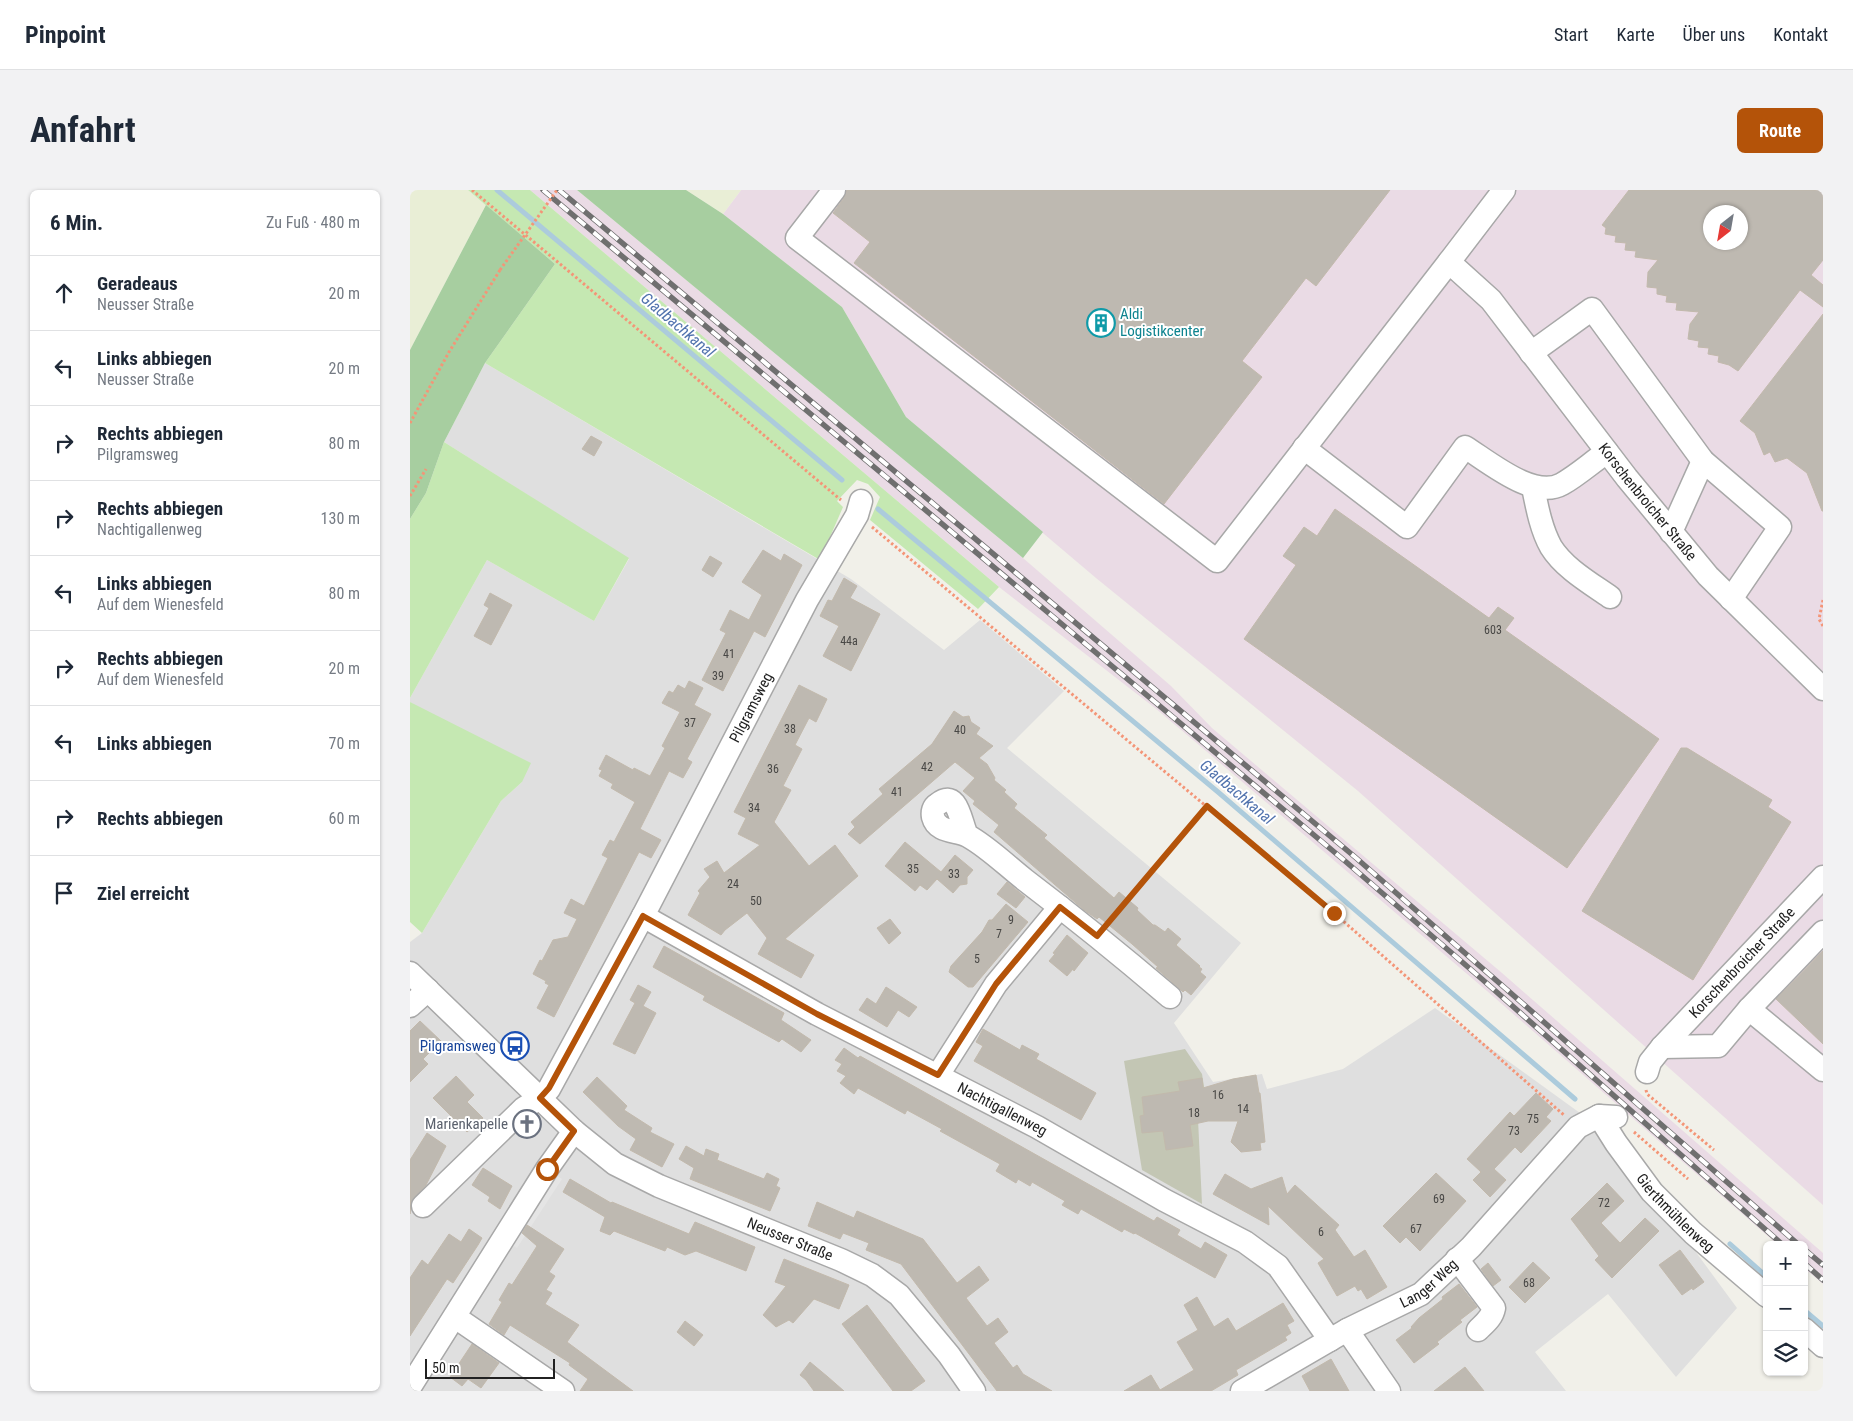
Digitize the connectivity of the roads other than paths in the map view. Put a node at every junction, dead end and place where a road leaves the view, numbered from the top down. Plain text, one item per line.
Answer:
1 (834, 190) edge
2 (1504, 190) edge
3 (1449, 262) junction
4 (1531, 353) junction
5 (1304, 448) junction
6 (1607, 452) junction
7 (1703, 461) junction
8 (1534, 487) junction
9 (859, 508) road end
10 (1672, 532) junction
11 (1610, 597) dead end
12 (1731, 599) junction
13 (1823, 689) edge
14 (967, 835) dead end
15 (1823, 877) edge
16 (1060, 907) junction
17 (643, 916) junction
18 (1823, 932) edge
19 (410, 973) edge
20 (428, 990) junction
21 (1170, 997) dead end
22 (410, 1006) edge
23 (1750, 1009) junction
24 (1662, 1047) junction
25 (1823, 1070) edge
26 (1647, 1072) road end
27 (938, 1075) junction
28 (540, 1098) junction
29 (1607, 1116) joint
30 (574, 1131) junction
31 (423, 1206) dead end
32 (1457, 1259) junction
33 (1763, 1293) edge
34 (455, 1317) junction
35 (1478, 1330) dead end
36 (1806, 1331) edge
37 (1339, 1335) junction
38 (1823, 1346) edge
39 (410, 1387) edge
40 (563, 1391) edge
41 (974, 1391) edge
42 (1242, 1391) edge
43 (1389, 1391) edge

1 - 5 street
2 - 3 street
3 - 4 street, Korschenbroicher Straße
3 - 5 street
4 - 6 street, Korschenbroicher Straße
4 - 7 street
5 - 8 street
6 - 8 street
6 - 10 street, Korschenbroicher Straße
7 - 10 street
7 - 12 street
8 - 11 street
9 - 17 street, Pilgramsweg
10 - 12 street, Korschenbroicher Straße
12 - 13 street, Korschenbroicher Straße
14 - 16 street
15 - 24 street, Korschenbroicher Straße
16 - 21 street
16 - 27 street
17 - 27 street, Nachtigallenweg
17 - 28 street, Pilgramsweg
18 - 23 street
19 - 20 street, Neusser Straße
20 - 22 street
20 - 28 street, Neusser Straße
23 - 24 street
23 - 25 street
24 - 26 street, Korschenbroicher Straße
27 - 37 street, Nachtigallenweg
28 - 30 street, Neusser Straße
28 - 31 street, Pilgramsweg
29 - 32 street, Langer Weg
29 - 33 street, Gierthmühlenweg
30 - 34 street
30 - 41 street, Neusser Straße
32 - 35 street
32 - 37 street, Langer Weg
34 - 39 street
34 - 40 street
36 - 38 street
37 - 42 street, Langer Weg
37 - 43 street, Nachtigallenweg

